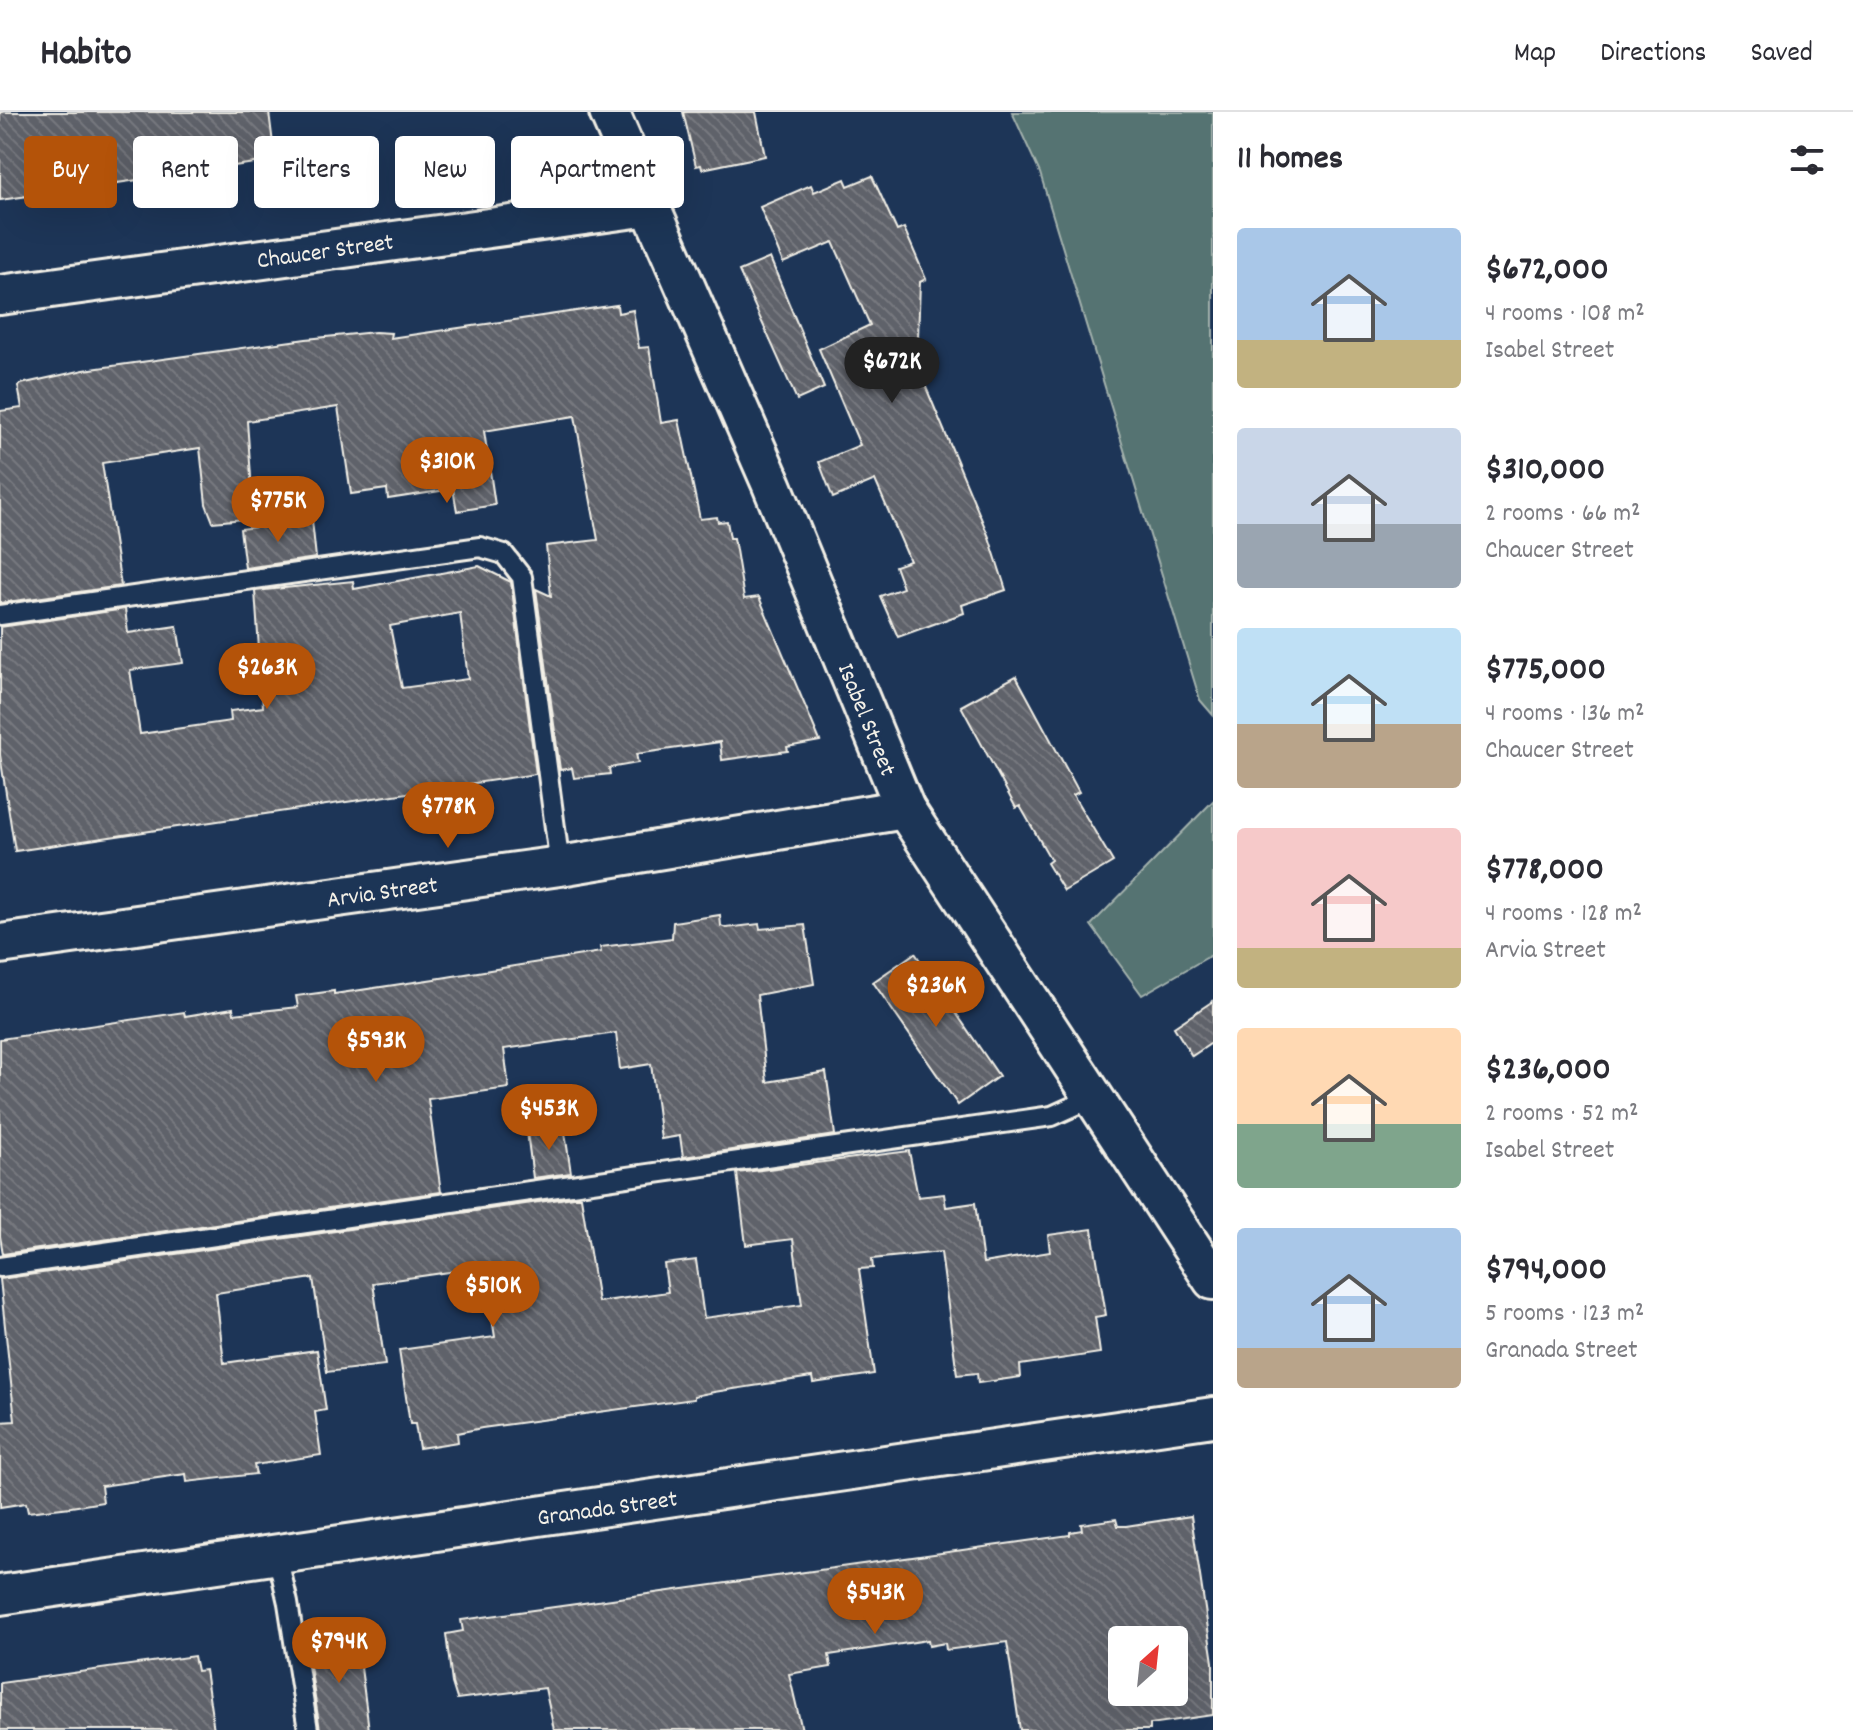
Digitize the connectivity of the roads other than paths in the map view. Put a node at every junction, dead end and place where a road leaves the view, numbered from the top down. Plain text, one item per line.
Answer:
1 (609, 112) edge
2 (619, 136) edge
3 (635, 208) edge
4 (651, 208) edge
5 (0, 295) edge
6 (0, 615) edge
7 (905, 809) junction
8 (560, 866) junction
9 (0, 944) edge
10 (1092, 1098) junction
11 (0, 1267) edge
12 (1213, 1280) edge
13 (1213, 1417) edge
14 (277, 1555) junction
15 (0, 1595) edge
16 (308, 1730) edge

1 - 2 street, Isabel Street
3 - 5 street, Chaucer Street
4 - 7 street, Isabel Street
6 - 8 lane
7 - 8 street, Arvia Street
7 - 10 street, Isabel Street
8 - 9 street, Arvia Street
10 - 11 lane
10 - 12 street, Isabel Street
13 - 14 street, Granada Street
14 - 15 street, Granada Street
14 - 16 lane

